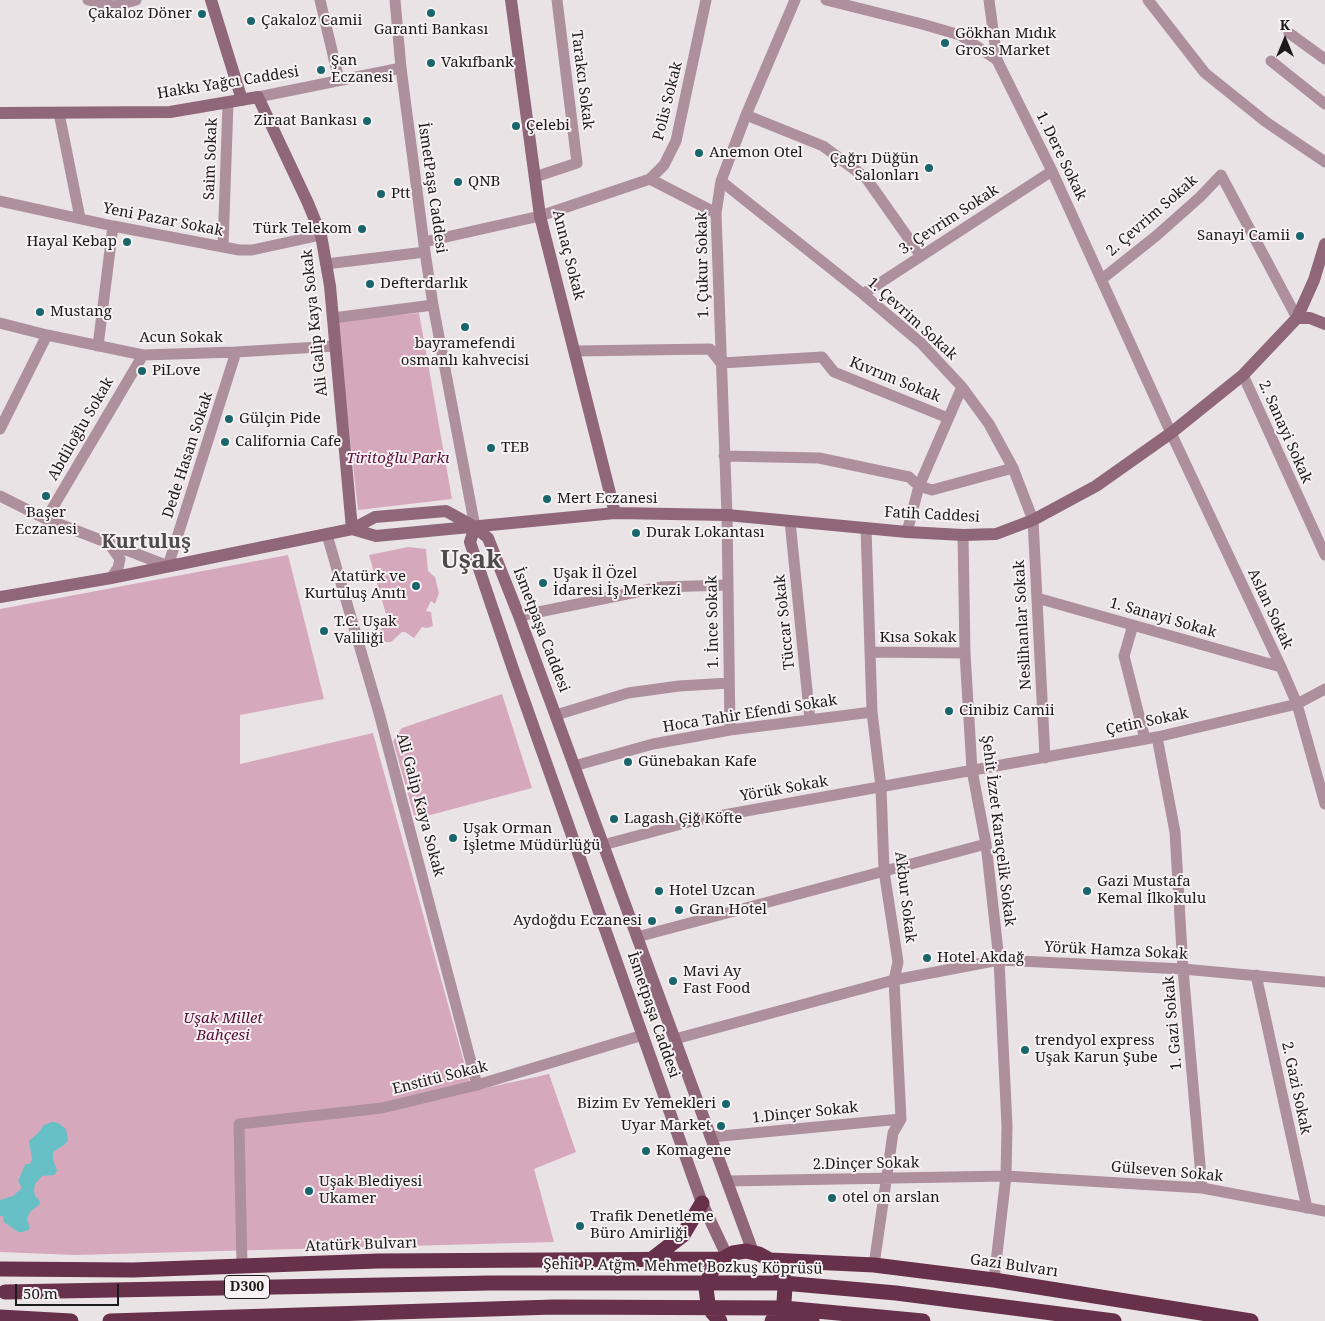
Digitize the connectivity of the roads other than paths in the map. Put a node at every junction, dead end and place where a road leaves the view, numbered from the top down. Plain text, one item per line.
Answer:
1 (88, 0) edge
2 (136, 0) edge
3 (211, 0) edge
4 (512, 0) edge
5 (557, 0) edge
6 (706, 0) edge
7 (795, 0) edge
8 (826, 0) edge
9 (989, 0) edge
10 (1148, 0) edge
11 (398, 1) edge
12 (113, 3) edge
13 (322, 5) edge
14 (1289, 33) dead end
15 (1325, 59) edge
16 (996, 60) junction
17 (1271, 61) dead end
18 (401, 68) junction
19 (339, 80) junction
20 (258, 97) junction
21 (242, 100) junction
22 (228, 103) junction
23 (1325, 104) edge
24 (0, 113) edge
25 (59, 113) junction
26 (746, 115) junction
27 (1325, 162) edge
28 (1052, 170) junction
29 (535, 177) junction
30 (650, 178) junction
31 (721, 181) junction
32 (0, 201) edge
33 (716, 213) junction
34 (540, 216) junction
35 (80, 218) junction
36 (113, 226) junction
37 (321, 235) junction
38 (1325, 244) edge
39 (223, 247) junction
40 (425, 247) junction
41 (921, 256) junction
42 (326, 264) junction
43 (1102, 279) junction
44 (863, 294) junction
45 (434, 305) junction
46 (333, 318) junction
47 (1297, 318) junction
48 (0, 323) edge
49 (1325, 324) edge
50 (47, 334) junction
51 (98, 346) junction
52 (335, 346) junction
53 (575, 351) junction
54 (236, 352) junction
55 (142, 355) junction
56 (721, 362) junction
57 (1243, 375) junction
58 (962, 387) junction
59 (948, 418) junction
60 (0, 429) edge
61 (1171, 433) junction
62 (724, 456) junction
63 (1013, 468) junction
64 (919, 486) junction
65 (0, 496) edge
66 (616, 512) junction
67 (727, 515) junction
68 (46, 519) junction
69 (790, 520) junction
70 (1033, 520) junction
71 (475, 526) junction
72 (866, 528) junction
73 (352, 530) junction
74 (907, 532) junction
75 (327, 534) junction
76 (963, 536) junction
77 (110, 545) junction
78 (1325, 555) edge
79 (168, 566) junction
80 (111, 578) junction
81 (728, 586) junction
82 (0, 597) edge
83 (1037, 598) junction
84 (519, 616) junction
85 (1133, 625) junction
86 (870, 652) junction
87 (965, 653) junction
88 (1281, 667) junction
89 (729, 683) junction
90 (1325, 690) edge
91 (1297, 704) junction
92 (872, 712) junction
93 (556, 715) junction
94 (810, 720) junction
95 (730, 730) junction
96 (1157, 737) junction
97 (1145, 739) junction
98 (1045, 758) junction
99 (574, 766) junction
100 (972, 770) junction
101 (881, 787) junction
102 (1325, 804) edge
103 (986, 844) junction
104 (603, 845) junction
105 (884, 871) junction
106 (637, 937) junction
107 (999, 960) junction
108 (1183, 968) junction
109 (1256, 975) junction
110 (894, 980) junction
111 (1325, 982) edge
112 (643, 1035) junction
113 (675, 1038) junction
114 (477, 1085) junction
115 (901, 1119) junction
116 (711, 1137) junction
117 (1006, 1176) junction
118 (886, 1179) junction
119 (727, 1181) junction
120 (1202, 1188) junction
121 (702, 1203) junction
122 (1307, 1208) junction
123 (1325, 1211) edge
124 (753, 1252) junction
125 (724, 1258) junction
126 (652, 1259) junction
127 (770, 1260) junction
128 (848, 1263) junction
129 (874, 1265) junction
130 (242, 1266) junction
131 (0, 1269) edge
132 (994, 1280) junction
133 (5, 1292) dead end
134 (0, 1317) edge
135 (775, 1318) edge
136 (71, 1321) edge
137 (110, 1321) edge
138 (720, 1321) edge
139 (812, 1321) edge
140 (836, 1321) edge
141 (923, 1321) edge
142 (1114, 1321) edge
143 (1251, 1321) edge

1 - 12 street
2 - 12 street
3 - 21 main road
4 - 29 main road, Annaç Sokak
5 - 29 street, Tarakcı Sokak
6 - 30 street, Polis Sokak
7 - 26 street, 1. Çukur Sokak
8 - 16 street, 1. Dere Sokak
9 - 16 street
10 - 27 street
11 - 18 street, İsmetPaşa Caddesi
13 - 19 street
14 - 15 street
16 - 28 street, 1. Dere Sokak
17 - 23 street
18 - 19 street, Hakkı Yağcı Caddesi
18 - 40 street, İsmetPaşa Caddesi
19 - 20 street, Hakkı Yağcı Caddesi
20 - 21 main road, Hakkı Yağcı Caddesi
20 - 37 main road, Ali Galip Kaya Sokak
21 - 22 main road, Hakkı Yağcı Caddesi
22 - 25 main road, Hakkı Yağcı Caddesi
22 - 39 street, Saim Sokak
24 - 25 main road, Hakkı Yağcı Caddesi
25 - 35 street
26 - 31 street, 1. Çukur Sokak
26 - 41 street
28 - 41 street, 3. Çevrim Sokak
28 - 43 street, 1. Dere Sokak
29 - 34 main road, Annaç Sokak
30 - 33 street
30 - 34 street, Polis Sokak
31 - 33 street, 1. Çukur Sokak
31 - 44 street, 1. Çevrim Sokak
32 - 35 street, Yeni Pazar Sokak
33 - 56 street, 1. Çukur Sokak
34 - 40 street, Polis Sokak
34 - 53 main road, Annaç Sokak
35 - 36 street, Yeni Pazar Sokak
36 - 39 street, Yeni Pazar Sokak
36 - 51 street
37 - 39 street, Yeni Pazar Sokak
37 - 42 main road, Ali Galip Kaya Sokak
38 - 47 main road, Fatih Caddesi
40 - 42 street, Polis Sokak
40 - 45 street, İsmetPaşa Caddesi
41 - 44 street, 3. Çevrim Sokak
42 - 46 main road, Ali Galip Kaya Sokak
43 - 47 street, 2. Çevrim Sokak
43 - 61 street, 1. Dere Sokak
44 - 58 street, 1. Çevrim Sokak
45 - 46 street
45 - 71 street, İsmetPaşa Caddesi
46 - 52 main road, Ali Galip Kaya Sokak
47 - 49 main road
47 - 57 main road, Fatih Caddesi
48 - 50 street, Acun Sokak
50 - 51 street, Acun Sokak
50 - 60 street
51 - 55 street, Acun Sokak
52 - 54 street, Acun Sokak
52 - 73 main road, Ali Galip Kaya Sokak
53 - 56 street
53 - 66 main road, Annaç Sokak
54 - 55 street, Acun Sokak
54 - 79 street, Dede Hasan Sokak
55 - 68 street, Abdiloğlu Sokak
56 - 59 street, Kıvrım Sokak
56 - 62 street, 1. Çukur Sokak
57 - 61 main road, Fatih Caddesi
57 - 78 street, 2. Sanayi Sokak
58 - 59 street
58 - 63 street, 1. Çevrim Sokak
59 - 64 street
61 - 70 main road, Fatih Caddesi
61 - 88 street, Aslan Sokak
62 - 64 street
62 - 67 street, 1. Çukur Sokak
63 - 64 street
63 - 70 street, 1. Çevrim Sokak
64 - 74 street
65 - 68 street
66 - 67 main road, Fatih Caddesi
66 - 71 main road, Fatih Caddesi
67 - 69 main road, Fatih Caddesi
67 - 81 street, 1. İnce Sokak
68 - 77 street
69 - 72 main road, Fatih Caddesi
69 - 94 street, Tüccar Sokak
70 - 76 main road, Fatih Caddesi
70 - 83 street, Neslihanlar Sokak
71 - 73 main road, Fatih Caddesi
71 - 73 main road
71 - 84 main road, İsmetpaşa Caddesi
71 - 112 main road, İsmetpaşa Caddesi
72 - 74 main road, Fatih Caddesi
72 - 86 street, Akbur Sokak
73 - 75 main road
74 - 76 main road, Fatih Caddesi
75 - 79 main road
75 - 114 street, Ali Galip Kaya Sokak
76 - 87 street, Şehit İzzet Karaçelik Sokak
77 - 79 street
77 - 80 street
79 - 80 main road
80 - 82 main road
81 - 84 street
81 - 89 street, 1. İnce Sokak
83 - 85 street, 1. Sanayi Sokak
83 - 98 street, Neslihanlar Sokak
84 - 93 main road, İsmetpaşa Caddesi
85 - 88 street, 1. Sanayi Sokak
85 - 97 street
86 - 87 street, Kısa Sokak
86 - 92 street, Akbur Sokak
87 - 100 street, Şehit İzzet Karaçelik Sokak
88 - 91 street, Aslan Sokak
89 - 93 street
89 - 95 street, 1. İnce Sokak
90 - 91 street, Çetin Sokak
91 - 96 street, Çetin Sokak
91 - 102 street, Aslan Sokak
92 - 94 street, Hoca Tahir Efendi Sokak
92 - 101 street, Akbur Sokak
93 - 99 main road, İsmetpaşa Caddesi
94 - 95 street, Hoca Tahir Efendi Sokak
95 - 99 street, Hoca Tahir Efendi Sokak
96 - 97 street, Çetin Sokak
96 - 108 street, 1. Gazi Sokak
97 - 98 street, Çetin Sokak
98 - 100 street, Çetin Sokak
99 - 104 main road, İsmetpaşa Caddesi
100 - 101 street, Yörük Sokak
100 - 103 street, Şehit İzzet Karaçelik Sokak
101 - 104 street, Yörük Sokak
101 - 105 street, Akbur Sokak
103 - 105 street
103 - 107 street, Şehit İzzet Karaçelik Sokak
104 - 106 main road, İsmetpaşa Caddesi
105 - 106 street
105 - 110 street, Akbur Sokak
106 - 113 main road, İsmetpaşa Caddesi
107 - 108 street, Yörük Hamza Sokak
107 - 110 street, Yörük Hamza Sokak
107 - 117 street, Şehit İzzet Karaçelik Sokak
108 - 109 street, Yörük Hamza Sokak
108 - 120 street, 1. Gazi Sokak
109 - 111 street, Yörük Hamza Sokak
109 - 122 street, 2. Gazi Sokak
110 - 113 street, Yörük Hamza Sokak
110 - 115 street, Akbur Sokak
112 - 114 street, Enstitü Sokak
112 - 121 main road, İsmetpaşa Caddesi
113 - 116 main road, İsmetpaşa Caddesi
114 - 130 street, Enstitü Sokak
115 - 116 street, 1.Dinçer Sokak
115 - 118 street, Akbur Sokak
116 - 119 main road, İsmetpaşa Caddesi
117 - 118 street, 2.Dinçer Sokak
117 - 120 street, Gülseven Sokak
117 - 132 street, Şehit İzzet Karaçelik Sokak
118 - 119 street, 2.Dinçer Sokak
118 - 129 street, Akbur Sokak
119 - 124 main road, İsmetpaşa Caddesi
120 - 122 street, Gülseven Sokak
121 - 125 main road, İsmetpaşa Caddesi
121 - 126 highway
122 - 123 street, Gülseven Sokak
124 - 125 highway, Atatürk Bulvarı
124 - 127 highway
125 - 126 highway, Atatürk Bulvarı
125 - 138 highway
126 - 130 highway, Atatürk Bulvarı
127 - 128 highway, Gazi Bulvarı
127 - 135 highway
128 - 129 highway, Gazi Bulvarı
128 - 140 highway
129 - 132 highway, Gazi Bulvarı
130 - 131 highway, Atatürk Bulvarı
132 - 143 highway, Gazi Bulvarı
133 - 142 highway, Şehit P. Atğm. Mehmet Bozkuş Köprüsü / D300
134 - 136 highway
135 - 139 highway
137 - 141 highway, D300

